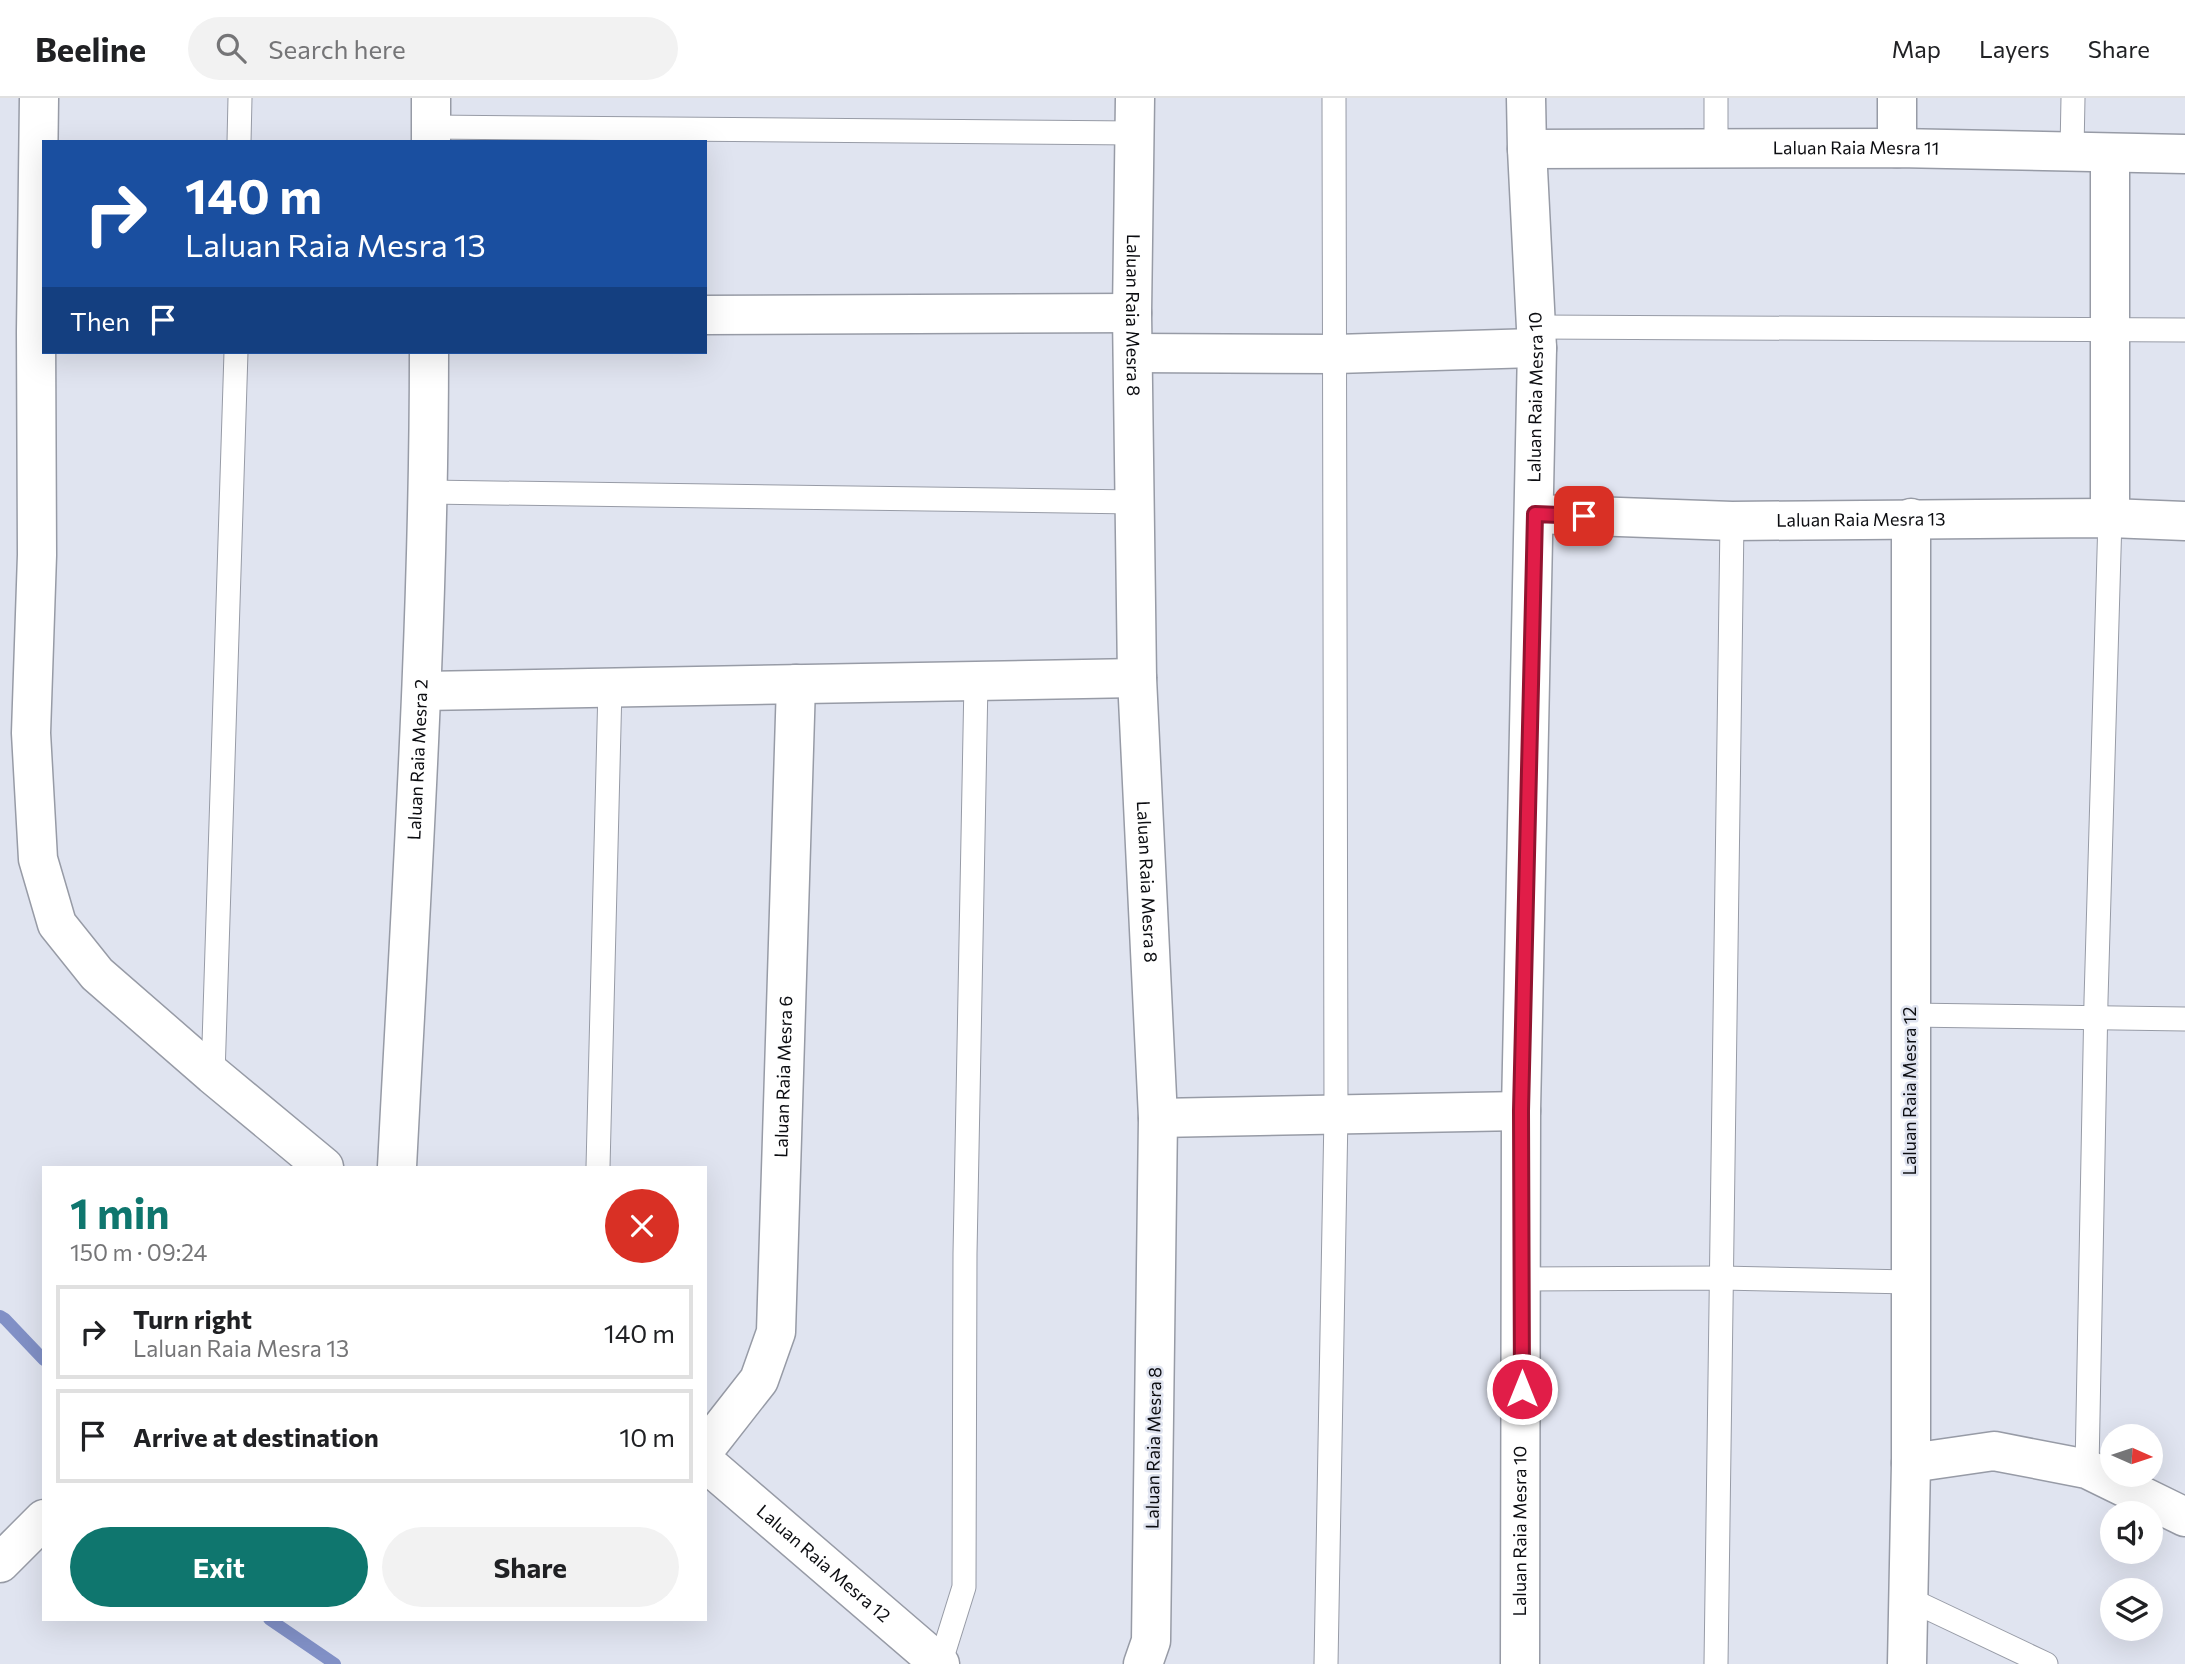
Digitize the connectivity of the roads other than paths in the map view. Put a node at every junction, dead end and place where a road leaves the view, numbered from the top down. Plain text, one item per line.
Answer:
1 (39, 98) edge
2 (240, 98) edge
3 (1334, 98) edge
4 (1526, 98) edge
5 (1716, 98) edge
6 (1897, 98) edge
7 (2073, 98) edge
8 (1135, 115) edge
9 (431, 122) edge
10 (239, 140) edge
11 (1897, 148) junction
12 (1527, 149) junction
13 (1716, 149) junction
14 (2072, 150) junction
15 (2110, 154) junction
16 (2185, 154) edge
17 (1132, 313) junction
18 (707, 315) edge
19 (2185, 330) edge
20 (2110, 331) junction
21 (40, 332) edge
22 (1536, 338) junction
23 (1133, 353) junction
24 (236, 354) edge
25 (429, 354) edge
26 (1336, 354) junction
27 (429, 492) junction
28 (1135, 502) junction
29 (1535, 514) junction
30 (1911, 518) junction
31 (2110, 518) junction
32 (1732, 521) junction
33 (2185, 521) edge
34 (1137, 678) junction
35 (976, 681) junction
36 (796, 684) junction
37 (610, 687) junction
38 (422, 691) junction
39 (1910, 1015) junction
40 (2096, 1017) junction
41 (2185, 1019) edge
42 (213, 1075) junction
43 (1521, 1111) junction
44 (1336, 1114) junction
45 (1158, 1118) junction
46 (323, 1166) edge
47 (397, 1166) edge
48 (598, 1166) edge
49 (1721, 1278) junction
50 (1522, 1279) junction
51 (1910, 1282) junction
52 (707, 1445) edge
53 (1911, 1463) junction
54 (707, 1464) edge
55 (2087, 1469) junction
56 (2185, 1517) edge
57 (42, 1521) edge
58 (0, 1563) edge
59 (1909, 1599) junction
60 (940, 1664) edge
61 (1143, 1664) edge
62 (1326, 1664) edge
63 (1520, 1664) edge
64 (1717, 1664) edge
65 (1907, 1664) edge
66 (2046, 1664) edge

1 - 21 street
2 - 10 lane
3 - 26 lane
4 - 12 street, Laluan Raia Mesra 10
5 - 13 lane
6 - 11 street
7 - 14 lane
8 - 9 lane
8 - 17 street, Laluan Raia Mesra 8
11 - 13 street, Laluan Raia Mesra 11
11 - 14 street, Laluan Raia Mesra 11
12 - 13 street, Laluan Raia Mesra 11
12 - 22 street, Laluan Raia Mesra 10
14 - 15 street, Laluan Raia Mesra 11
15 - 16 street, Laluan Raia Mesra 11
15 - 20 street
17 - 18 street
17 - 23 street, Laluan Raia Mesra 8
19 - 20 lane
20 - 22 lane
20 - 31 street
21 - 42 street
22 - 26 street
22 - 29 street, Laluan Raia Mesra 10
23 - 26 street
23 - 28 street, Laluan Raia Mesra 8
24 - 42 lane
25 - 27 street, Laluan Raia Mesra 2
26 - 44 lane
27 - 28 lane
27 - 38 street, Laluan Raia Mesra 2
28 - 34 street, Laluan Raia Mesra 8
29 - 32 street, Laluan Raia Mesra 13
29 - 43 street, Laluan Raia Mesra 10
30 - 31 street, Laluan Raia Mesra 13
30 - 32 street, Laluan Raia Mesra 13
30 - 39 street, Laluan Raia Mesra 12
31 - 33 street, Laluan Raia Mesra 13
31 - 40 lane
32 - 49 lane
34 - 35 street
34 - 45 street, Laluan Raia Mesra 8
35 - 36 street
35 - 60 lane
36 - 37 street
36 - 52 street, Laluan Raia Mesra 6
37 - 38 street
37 - 48 lane
38 - 47 street, Laluan Raia Mesra 2
39 - 40 lane
39 - 51 street, Laluan Raia Mesra 12
40 - 41 lane
40 - 55 lane
42 - 46 street
43 - 44 street
43 - 50 street, Laluan Raia Mesra 10
44 - 45 street
44 - 62 lane
45 - 61 street, Laluan Raia Mesra 8
49 - 50 lane
49 - 51 lane
49 - 64 lane
50 - 63 street, Laluan Raia Mesra 10
51 - 53 street, Laluan Raia Mesra 12
53 - 55 street
53 - 59 street, Laluan Raia Mesra 12
54 - 60 street, Laluan Raia Mesra 12
55 - 56 street
57 - 58 street
59 - 65 street, Laluan Raia Mesra 12
59 - 66 lane

